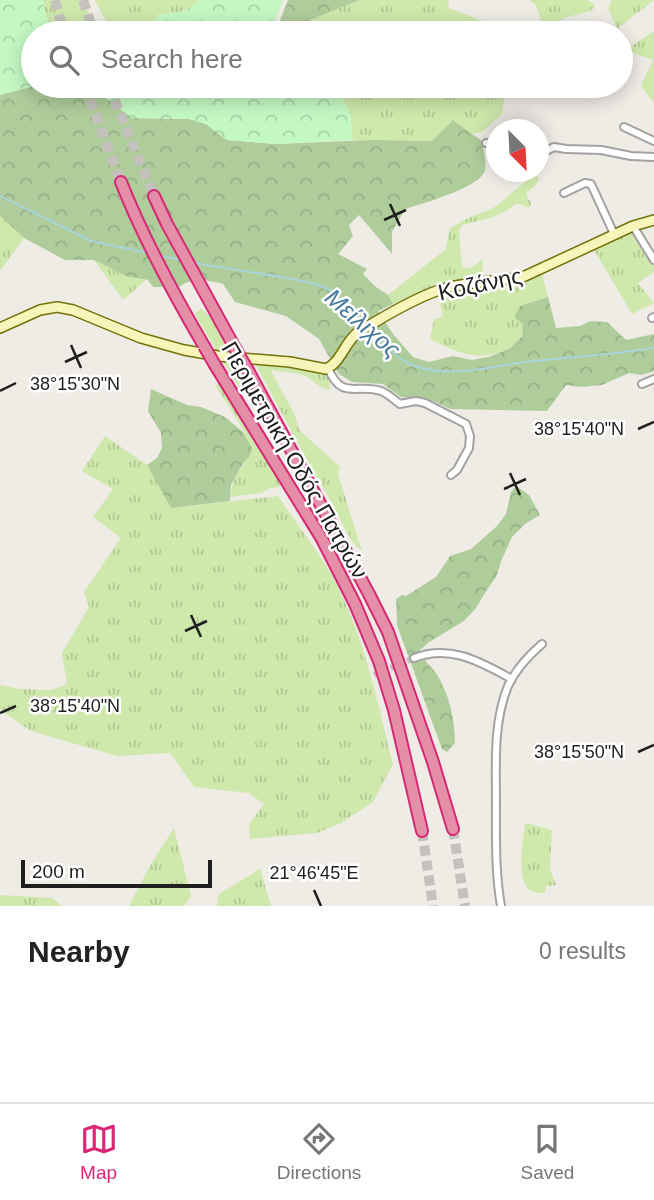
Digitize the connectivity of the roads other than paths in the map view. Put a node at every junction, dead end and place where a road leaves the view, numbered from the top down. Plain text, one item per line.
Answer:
1 (624, 127) dead end
2 (654, 141) edge
3 (549, 150) edge
4 (654, 157) edge
5 (121, 182) tunnel mouth
6 (564, 193) dead end
7 (155, 196) tunnel mouth
8 (654, 220) edge
9 (633, 226) junction
10 (614, 234) junction
11 (654, 260) edge
12 (0, 328) edge
13 (328, 368) junction
14 (654, 379) edge
15 (642, 384) dead end
16 (451, 475) dead end
17 (542, 644) dead end
18 (414, 658) tunnel mouth
19 (512, 679) junction
20 (453, 829) tunnel mouth
21 (422, 831) tunnel mouth
22 (500, 906) edge

1 - 2 street
3 - 4 street
5 - 21 highway, Περιμετρική Οδός Πατρών, bridge
6 - 10 street
7 - 20 highway, Περιμετρική Οδός Πατρών, bridge
8 - 9 street, Κοζάνης
9 - 10 street, Κοζάνης
9 - 11 street
10 - 13 street, Κοζάνης
12 - 13 street
13 - 16 street
14 - 15 street
17 - 19 street
18 - 19 street
19 - 22 street

